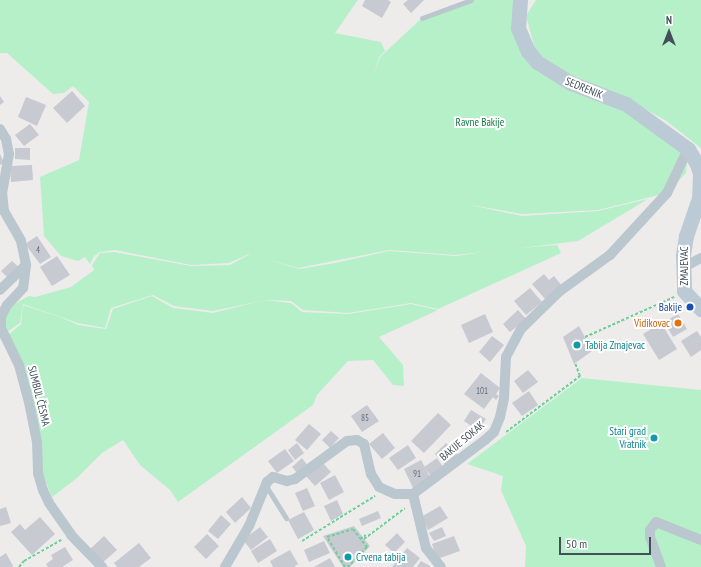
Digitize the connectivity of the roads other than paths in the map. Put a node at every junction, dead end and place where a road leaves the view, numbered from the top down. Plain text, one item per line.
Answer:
1 (471, 0) edge
2 (520, 0) edge
3 (422, 18) dead end
4 (0, 129) edge
5 (688, 150) junction
6 (2, 210) edge
7 (701, 258) edge
8 (26, 265) junction
9 (684, 267) junction
10 (0, 290) edge
11 (700, 306) edge
12 (266, 485) junction
13 (413, 494) junction
14 (286, 518) dead end
15 (701, 540) edge
16 (102, 567) edge
17 (225, 567) edge
18 (441, 567) edge
19 (661, 567) edge

1 - 3 lane
2 - 5 street, SEDRENIK
4 - 6 street
5 - 9 street, ZMAJEVAC
5 - 13 street, BAKIJE SOKAK
6 - 8 street, SUMBUL ČESMA
7 - 9 street
8 - 10 street
8 - 16 street, SUMBUL ČESMA
9 - 11 street, ZMAJEVAC
12 - 13 street
12 - 14 lane
12 - 17 street
13 - 18 street
15 - 19 street

